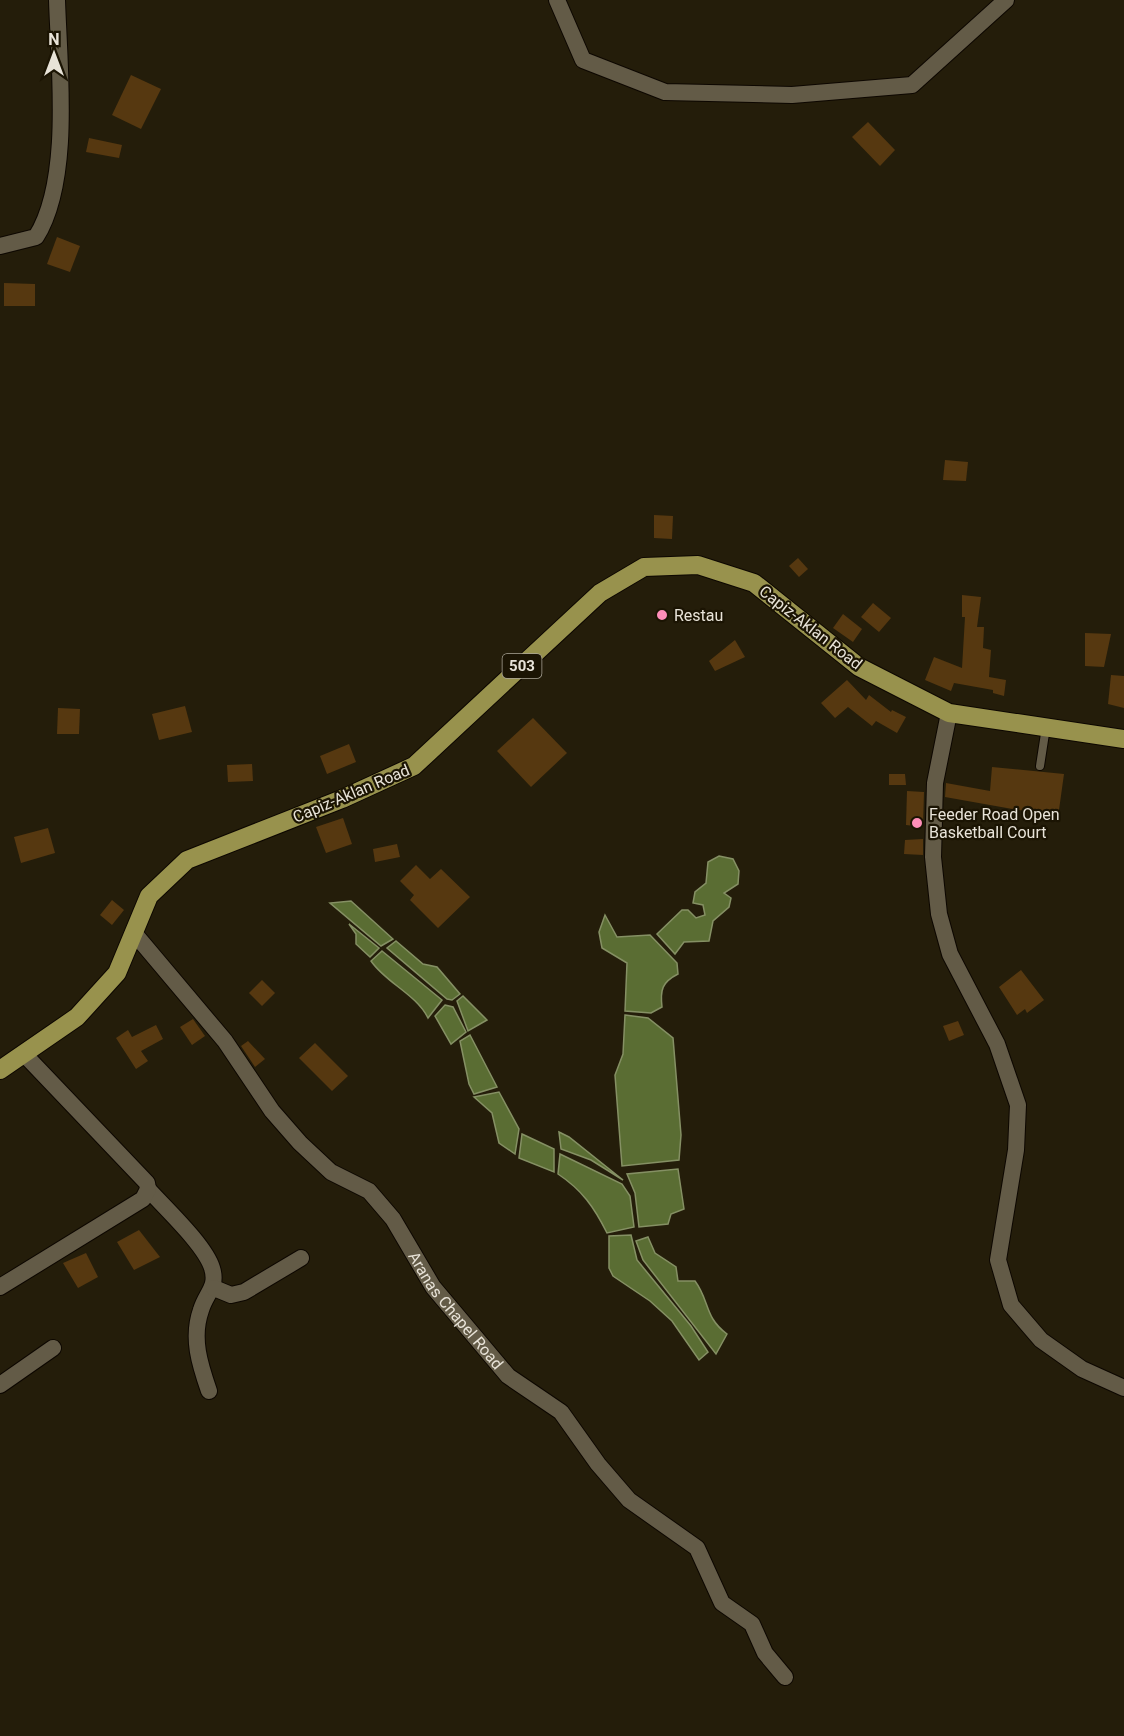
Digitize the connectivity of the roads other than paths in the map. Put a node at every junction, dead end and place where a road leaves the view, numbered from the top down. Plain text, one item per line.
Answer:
1 (57, 0) edge
2 (557, 0) edge
3 (1006, 0) edge
4 (0, 246) edge
5 (949, 713) junction
6 (1046, 727) junction
7 (1124, 739) edge
8 (1040, 766) dead end
9 (134, 933) junction
10 (25, 1055) junction
11 (0, 1071) edge
12 (148, 1189) junction
13 (301, 1258) dead end
14 (0, 1287) edge
15 (214, 1288) junction
16 (53, 1348) dead end
17 (0, 1385) edge
18 (1124, 1388) edge
19 (209, 1391) dead end
20 (785, 1677) dead end

1 - 4 street
2 - 3 street
5 - 6 main road, Capiz-Aklan Road / 503
5 - 9 main road, Capiz-Aklan Road / 503
5 - 18 street
6 - 7 main road, Capiz-Aklan Road / 503
6 - 8 lane
9 - 10 main road, Capiz-Aklan Road / 503
9 - 20 street, Aranas Chapel Road
10 - 11 main road, Capiz-Aklan Road / 503
10 - 12 street
12 - 14 street
12 - 15 street
13 - 15 street
15 - 19 street
16 - 17 street

